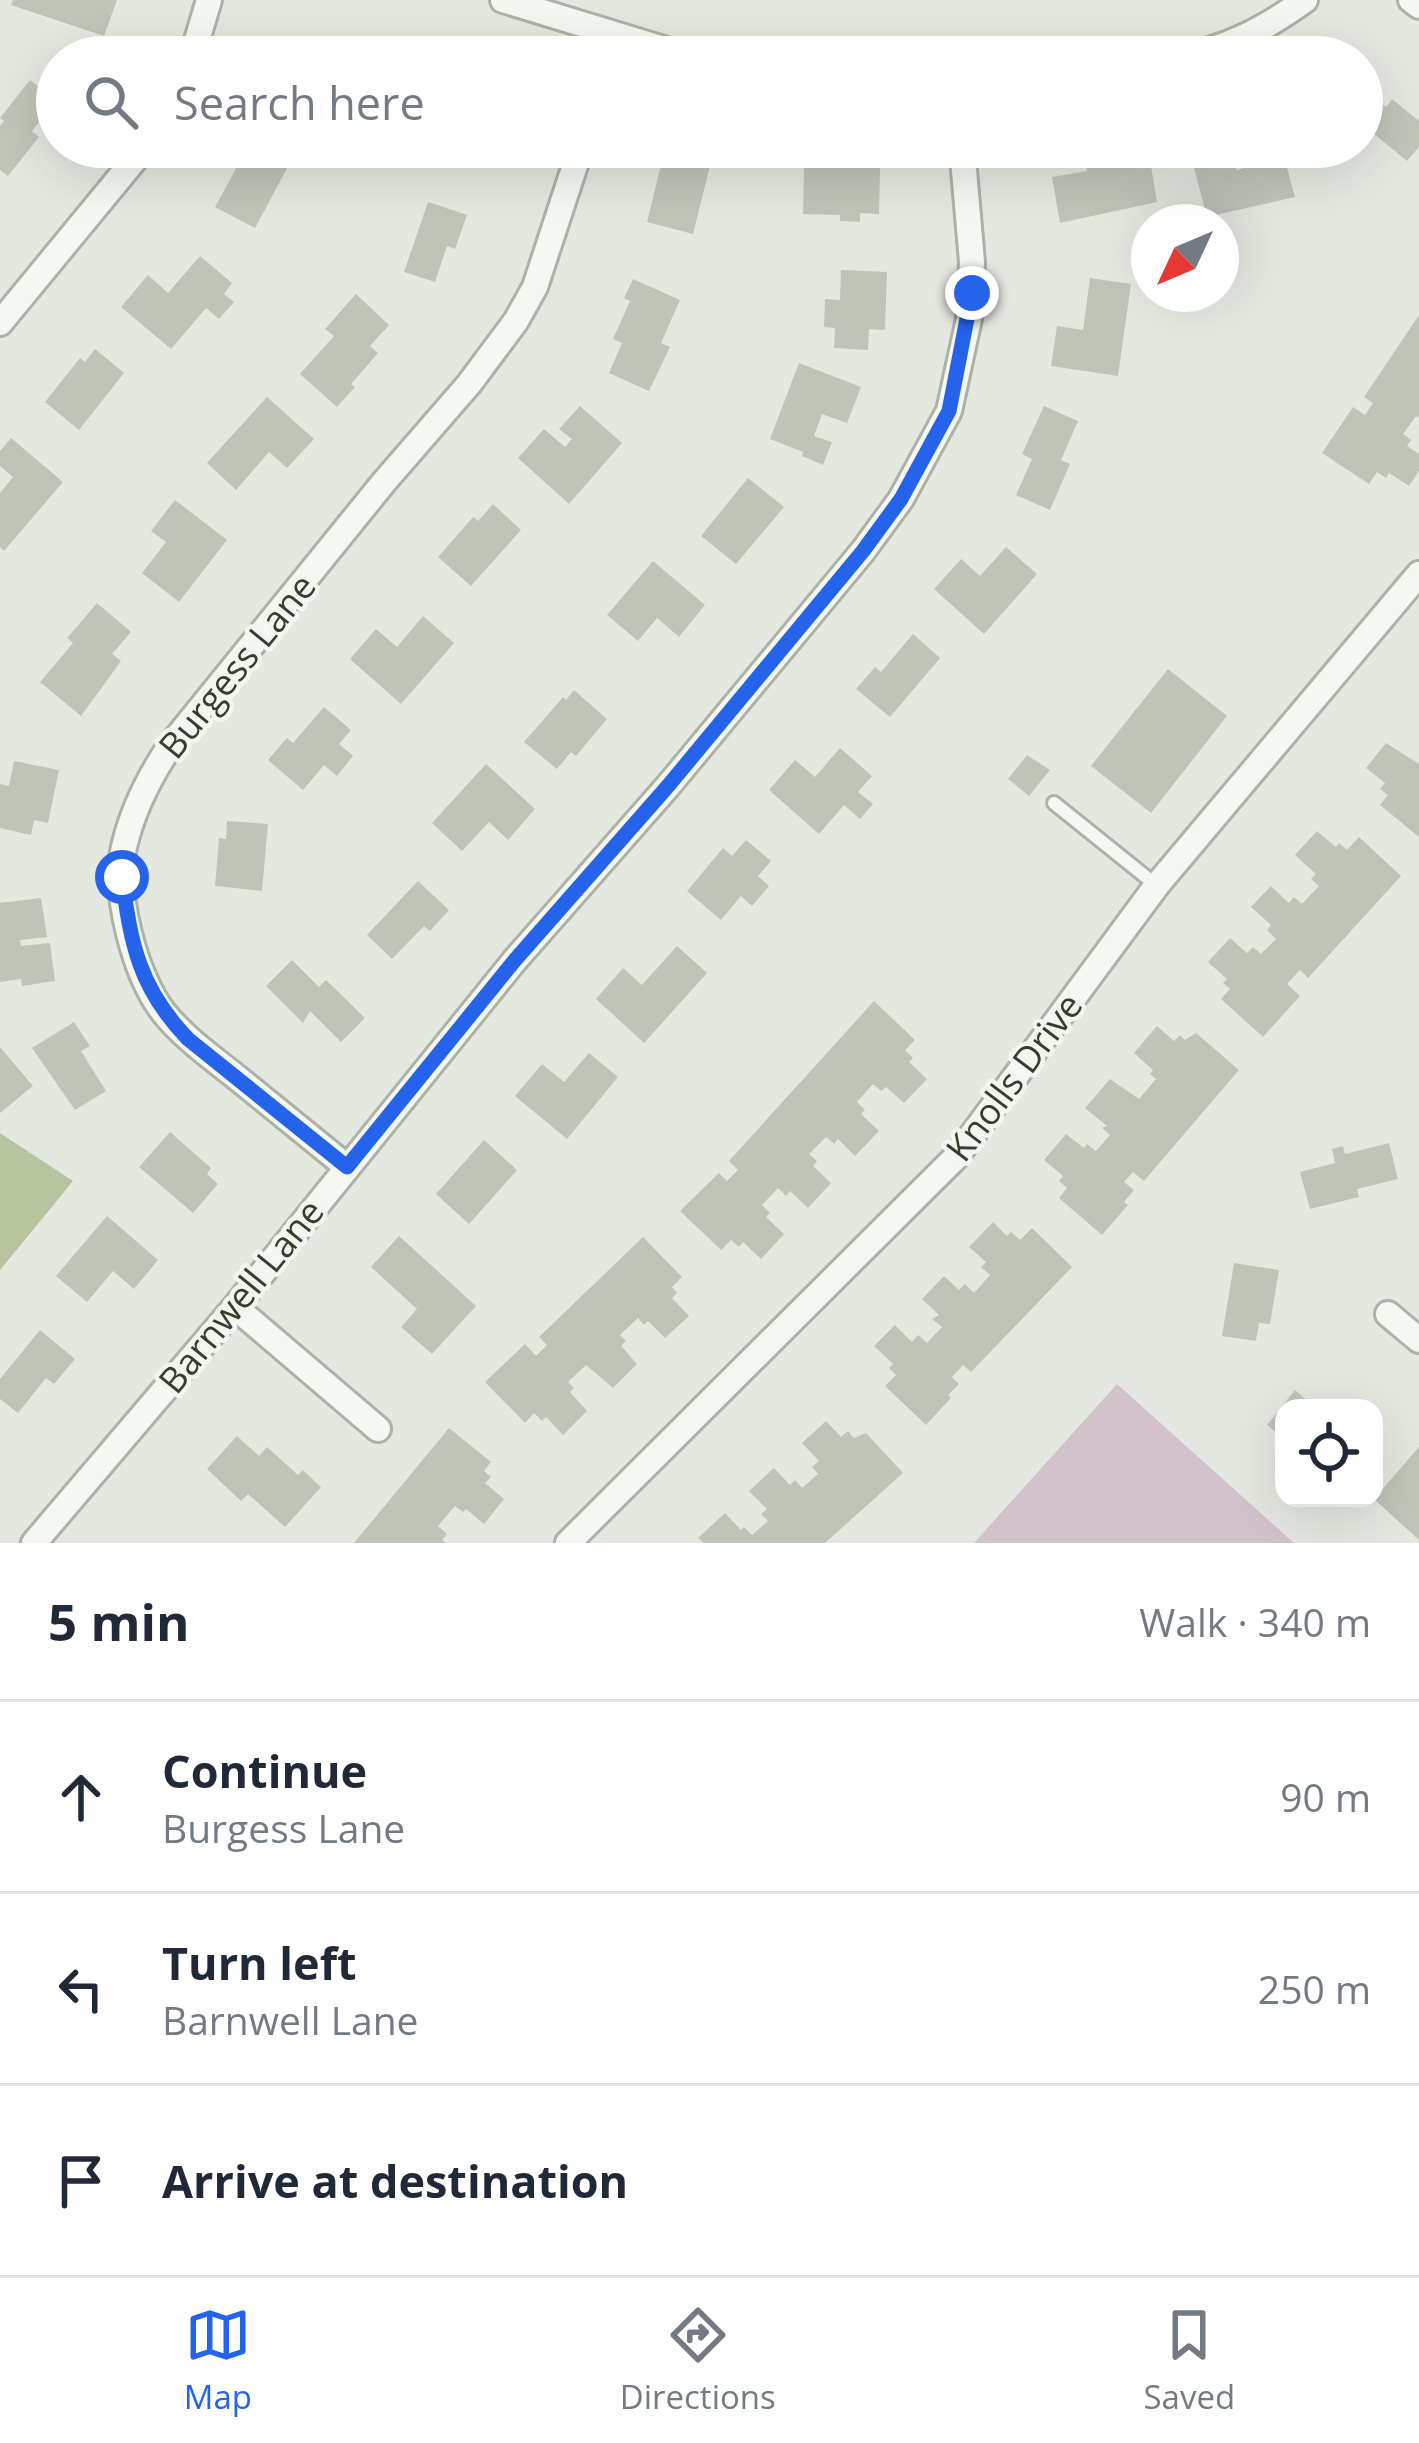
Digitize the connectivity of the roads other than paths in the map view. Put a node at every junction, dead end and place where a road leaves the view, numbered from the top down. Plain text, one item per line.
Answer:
1 (209, 0) edge
2 (503, 0) edge
3 (1305, 0) edge
4 (1412, 0) edge
5 (1419, 6) edge
6 (198, 36) edge
7 (585, 36) edge
8 (1249, 36) edge
9 (128, 168) edge
10 (573, 168) edge
11 (964, 168) edge
12 (0, 323) edge
13 (1419, 574) edge
14 (1054, 803) dead end
15 (1157, 885) junction
16 (347, 1167) junction
17 (235, 1307) junction
18 (1388, 1314) dead end
19 (1419, 1340) edge
20 (378, 1429) dead end
21 (34, 1543) edge
22 (568, 1543) edge

1 - 6 street
2 - 7 street
3 - 8 street
4 - 5 street
9 - 12 street
10 - 16 street, Burgess Lane
11 - 16 street, Barnwell Lane
13 - 15 street, Knolls Drive
14 - 15 lane
15 - 22 street, Knolls Drive
16 - 17 street, Barnwell Lane
17 - 20 street
17 - 21 street, Barnwell Lane
18 - 19 street

